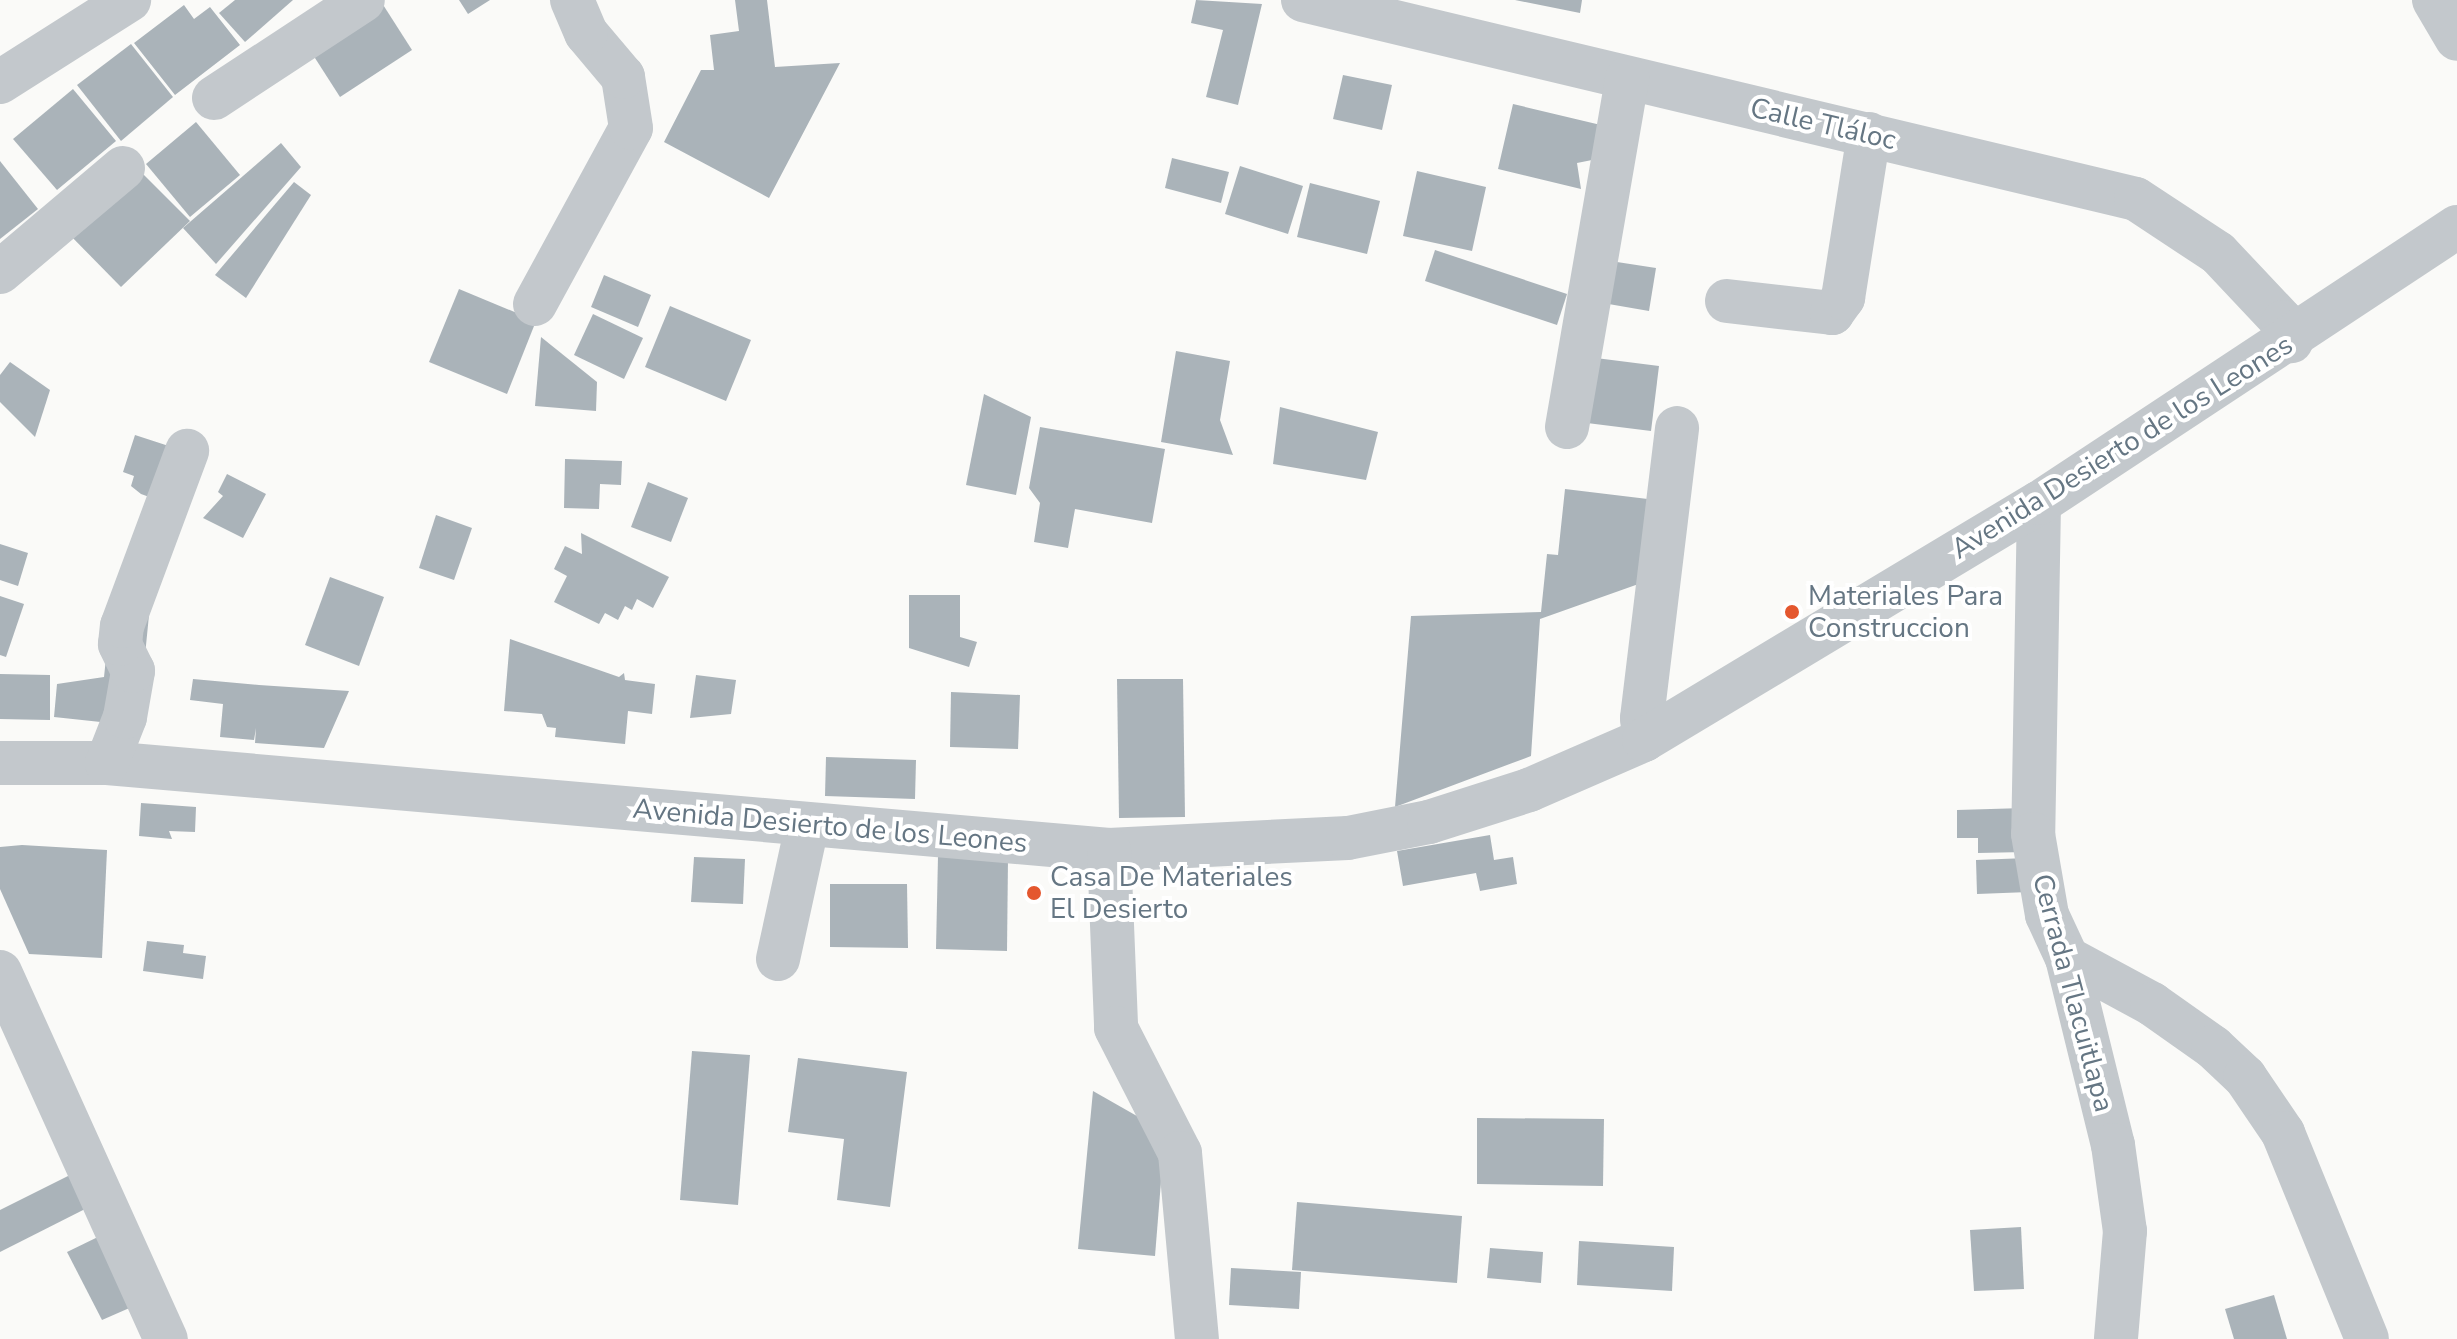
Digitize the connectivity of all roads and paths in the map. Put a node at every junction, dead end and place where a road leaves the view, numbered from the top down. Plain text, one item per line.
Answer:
1 (129, 0) edge
2 (363, 0) edge
3 (572, 0) edge
4 (1303, 0) edge
5 (2434, 0) edge
6 (2457, 39) edge
7 (1627, 78) junction
8 (0, 82) edge
9 (214, 98) dead end
10 (1869, 134) junction
11 (123, 168) dead end
12 (2457, 227) edge
13 (0, 272) edge
14 (1727, 301) dead end
15 (535, 304) dead end
16 (2291, 341) junction
17 (1567, 427) dead end
18 (1677, 428) dead end
19 (187, 451) dead end
20 (2039, 503) junction
21 (1644, 740) junction
22 (0, 763) edge
23 (107, 763) junction
24 (807, 826) junction
25 (1109, 850) junction
26 (2067, 958) junction
27 (778, 959) dead end
28 (0, 972) edge
29 (166, 1339) edge
30 (1197, 1339) edge
31 (2116, 1339) edge
32 (2367, 1339) edge

1 - 8 street
2 - 9 street
3 - 15 street
4 - 7 street, Calle Tláloc
5 - 6 street
7 - 10 street, Calle Tláloc
7 - 17 street
10 - 14 street
10 - 16 street, Calle Tláloc
11 - 13 street
12 - 16 street, Avenida Desierto de los Leones
16 - 20 street, Avenida Desierto de los Leones
18 - 21 street
19 - 23 street
20 - 21 street, Avenida Desierto de los Leones
20 - 26 street, Cerrada Tlacuitlapa
21 - 25 street, Avenida Desierto de los Leones
22 - 23 street, Avenida Desierto de los Leones
23 - 24 street, Avenida Desierto de los Leones
24 - 25 street, Avenida Desierto de los Leones
24 - 27 street
25 - 30 street
26 - 31 street, Cerrada Tlacuitlapa
26 - 32 street
28 - 29 street

